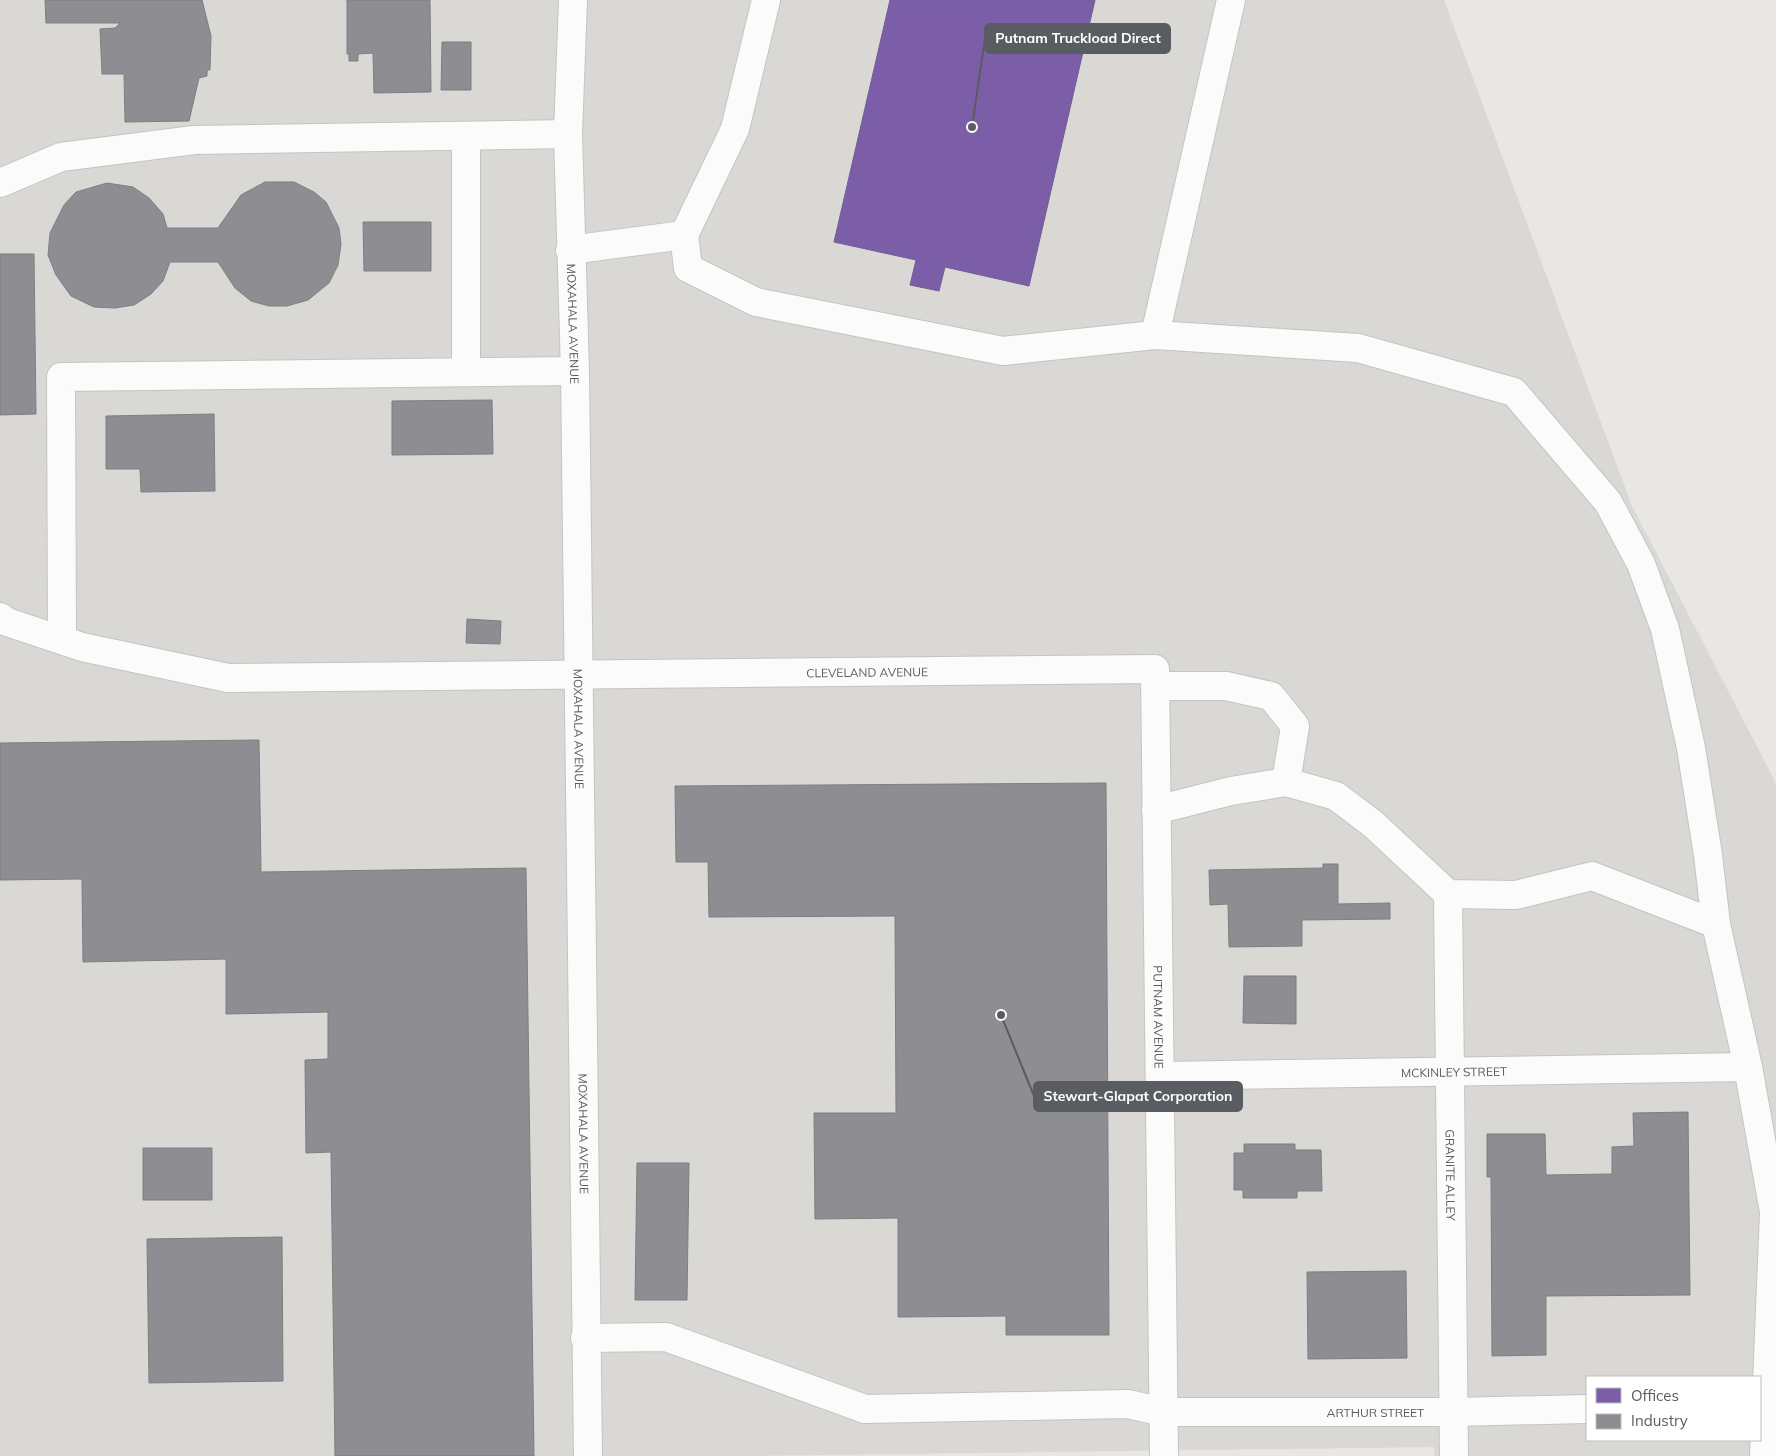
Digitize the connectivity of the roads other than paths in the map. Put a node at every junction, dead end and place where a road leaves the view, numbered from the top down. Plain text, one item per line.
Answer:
1 (573, 0) edge
2 (766, 0) edge
3 (1231, 0) edge
4 (568, 134) junction
5 (466, 136) junction
6 (0, 183) edge
7 (684, 235) junction
8 (570, 250) junction
9 (1155, 335) junction
10 (575, 371) junction
11 (466, 372) junction
12 (0, 617) edge
13 (62, 640) junction
14 (579, 676) junction
15 (1155, 678) junction
16 (1286, 782) junction
17 (1156, 810) junction
18 (1448, 894) junction
19 (1716, 924) junction
20 (1748, 1067) junction
21 (1451, 1072) junction
22 (1160, 1076) junction
23 (585, 1338) junction
24 (1767, 1404) edge
25 (1586, 1409) edge
26 (1163, 1412) junction
27 (1454, 1412) junction
28 (588, 1456) edge
29 (1164, 1456) edge
30 (1454, 1456) edge
31 (1764, 1456) edge

1 - 4 street, MOXAHALA AVENUE
2 - 7 street
3 - 9 street
4 - 5 street
4 - 8 street, MOXAHALA AVENUE
5 - 6 street
5 - 11 street
7 - 8 street
7 - 9 street
8 - 10 street, MOXAHALA AVENUE
9 - 19 street
10 - 11 street
10 - 14 street, MOXAHALA AVENUE
11 - 13 street
12 - 13 street, CLEVELAND AVENUE
13 - 14 street, CLEVELAND AVENUE
14 - 15 street, CLEVELAND AVENUE
14 - 23 street, MOXAHALA AVENUE
15 - 16 street, CLEVELAND AVENUE
15 - 17 street, PUTNAM AVENUE
16 - 17 street
16 - 18 street
17 - 22 street, PUTNAM AVENUE
18 - 19 street
18 - 21 street, GRANITE ALLEY
19 - 20 street
20 - 21 street, MCKINLEY STREET
20 - 24 street
21 - 22 street, MCKINLEY STREET
21 - 27 street, GRANITE ALLEY
22 - 26 street, PUTNAM AVENUE
23 - 26 street, ARTHUR STREET
23 - 28 street, MOXAHALA AVENUE
24 - 31 street
25 - 27 street, ARTHUR STREET
26 - 27 street, ARTHUR STREET
26 - 29 street, PUTNAM AVENUE
27 - 30 street, GRANITE ALLEY

